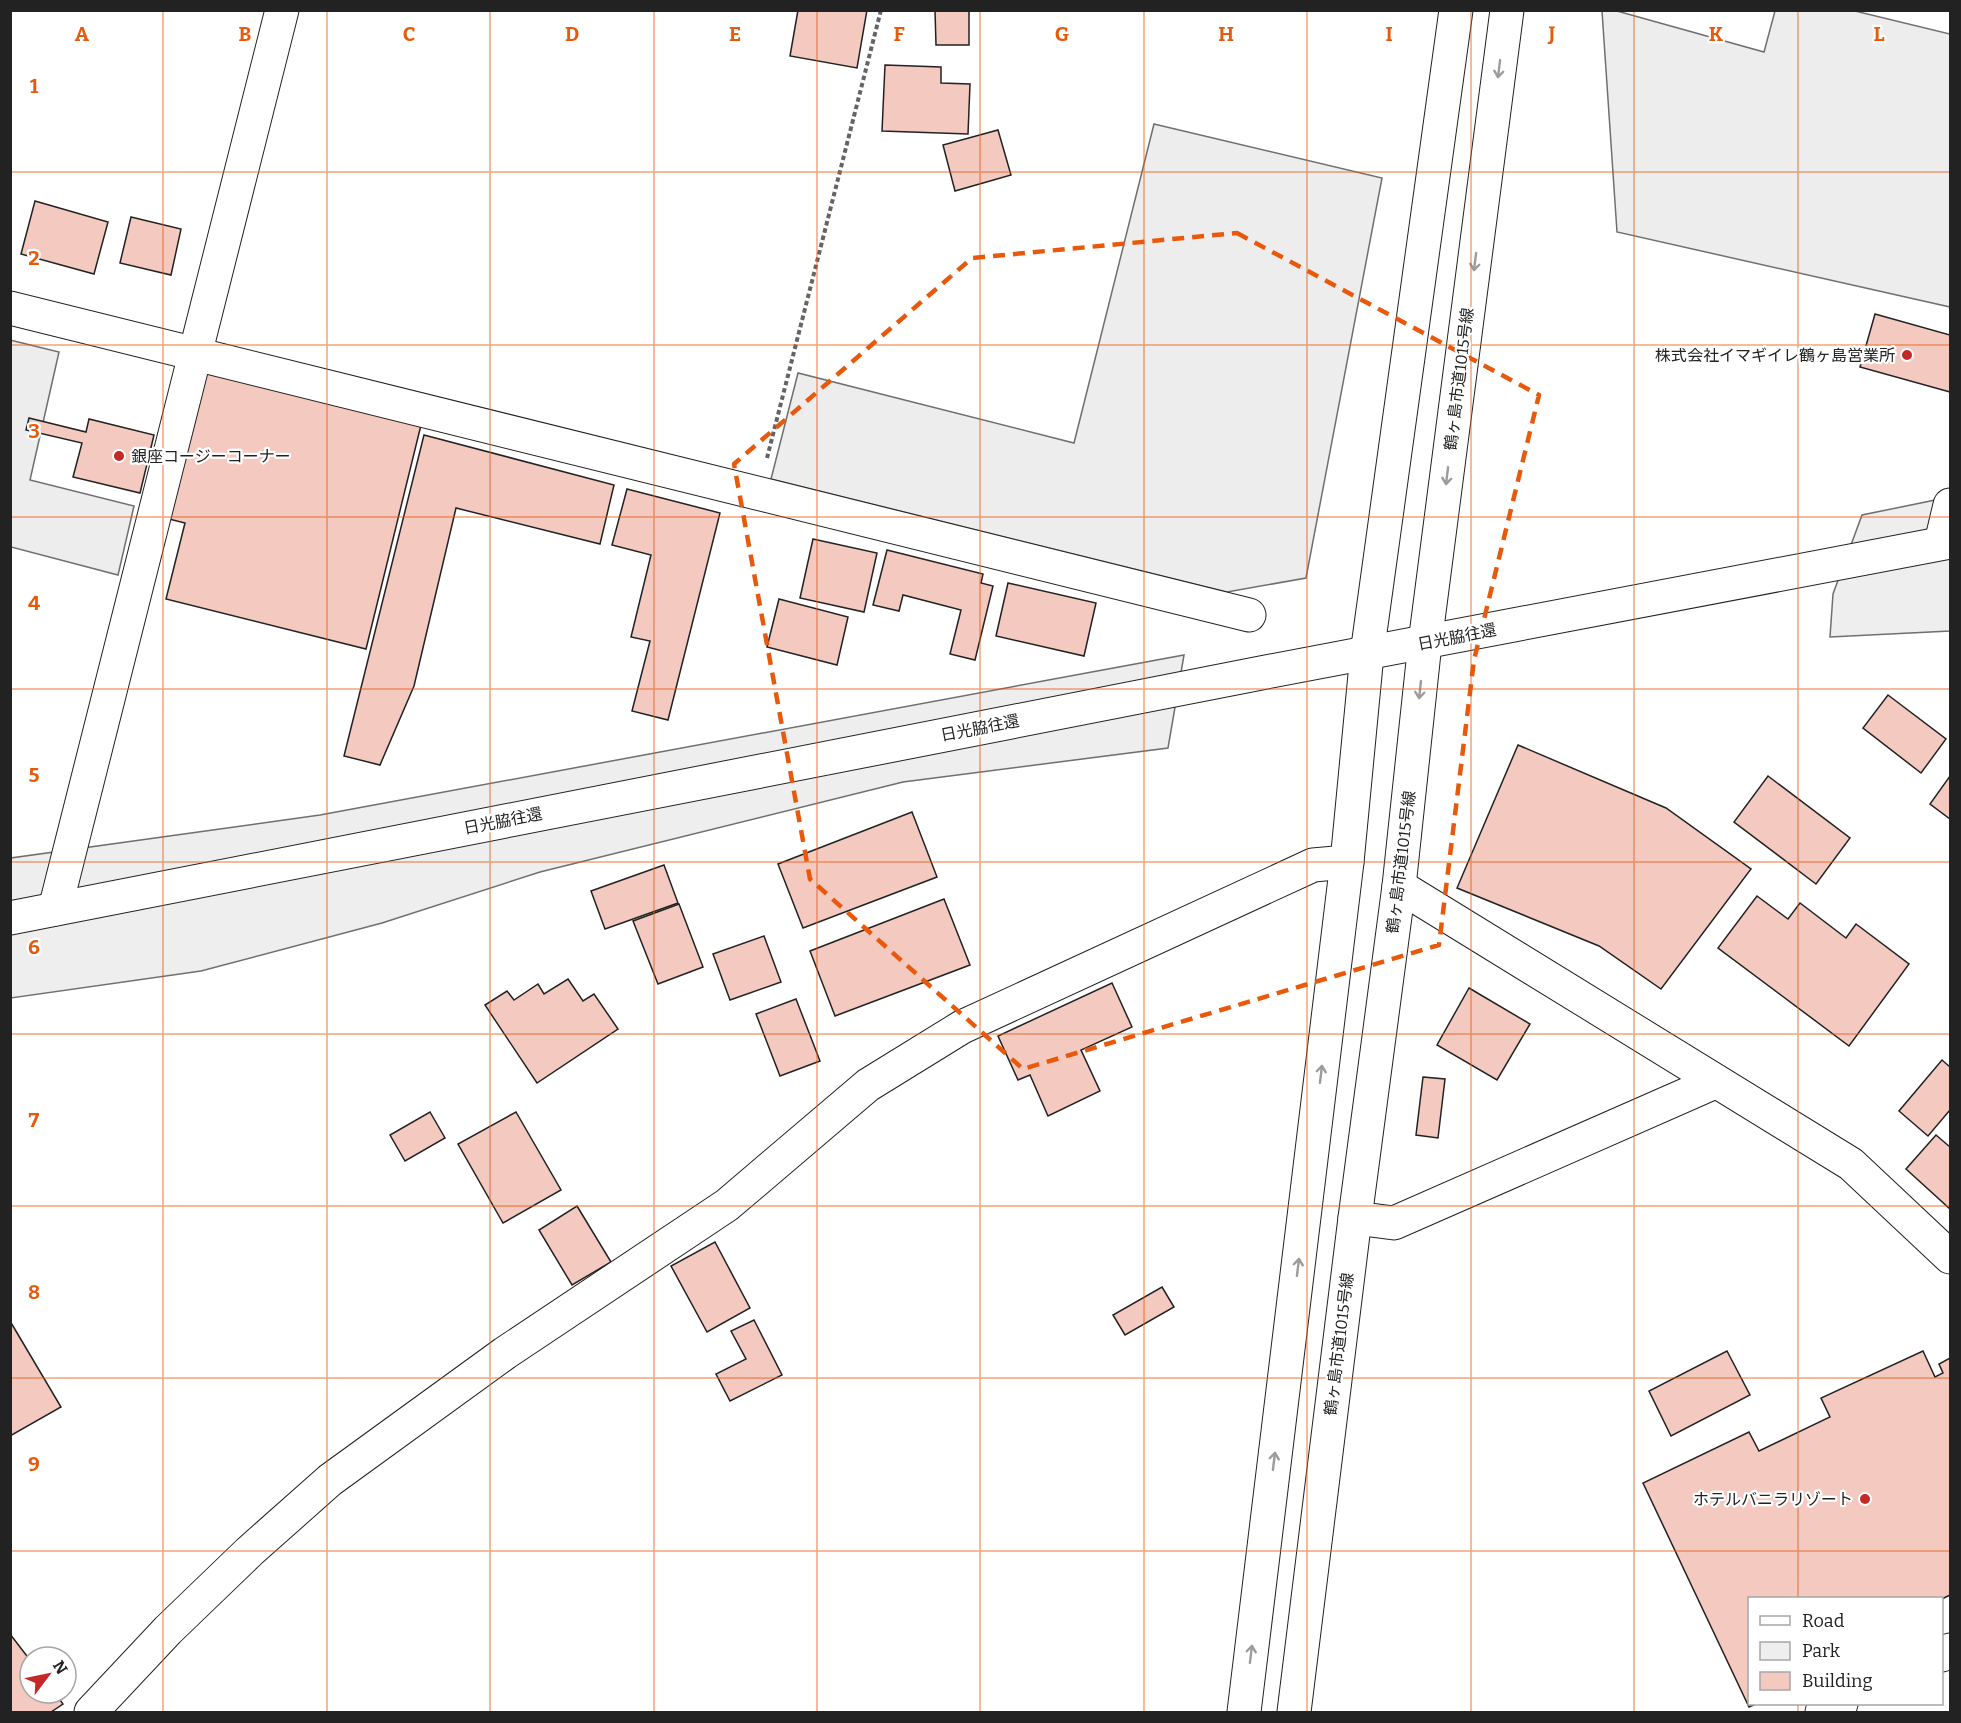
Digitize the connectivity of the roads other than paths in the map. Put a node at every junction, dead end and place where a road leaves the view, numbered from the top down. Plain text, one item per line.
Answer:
1 (282, 10) edge
2 (1456, 10) edge
3 (1507, 10) edge
4 (10, 308) edge
5 (196, 355) junction
6 (1950, 505) edge
7 (1946, 543) edge
8 (1249, 615) dead end
9 (1425, 643) junction
10 (1367, 654) junction
11 (1347, 862) junction
12 (1400, 886) junction
13 (56, 909) junction
14 (10, 918) edge
15 (1715, 1082) junction
16 (1354, 1218) junction
17 (1950, 1257) edge
18 (1839, 1705) edge
19 (91, 1713) edge
20 (1244, 1713) edge
21 (1294, 1713) edge
22 (1822, 1713) edge

1 - 5 main road
2 - 10 main road
3 -> 9 main road, 鶴ヶ島市道1015号線
4 - 5 main road
5 - 8 main road
5 - 13 main road
6 - 7 main road
7 - 9 main road, 日光脇往還
9 - 10 main road, 日光脇往還
9 -> 12 main road, 鶴ヶ島市道1015号線
10 - 11 main road
10 - 13 main road, 日光脇往還
11 - 19 main road
20 -> 11 main road
12 - 15 main road
12 - 16 main road, 鶴ヶ島市道1015号線
13 - 14 main road, 日光脇往還
15 - 16 main road
15 - 17 main road
16 - 21 main road, 鶴ヶ島市道1015号線
18 - 22 main road

